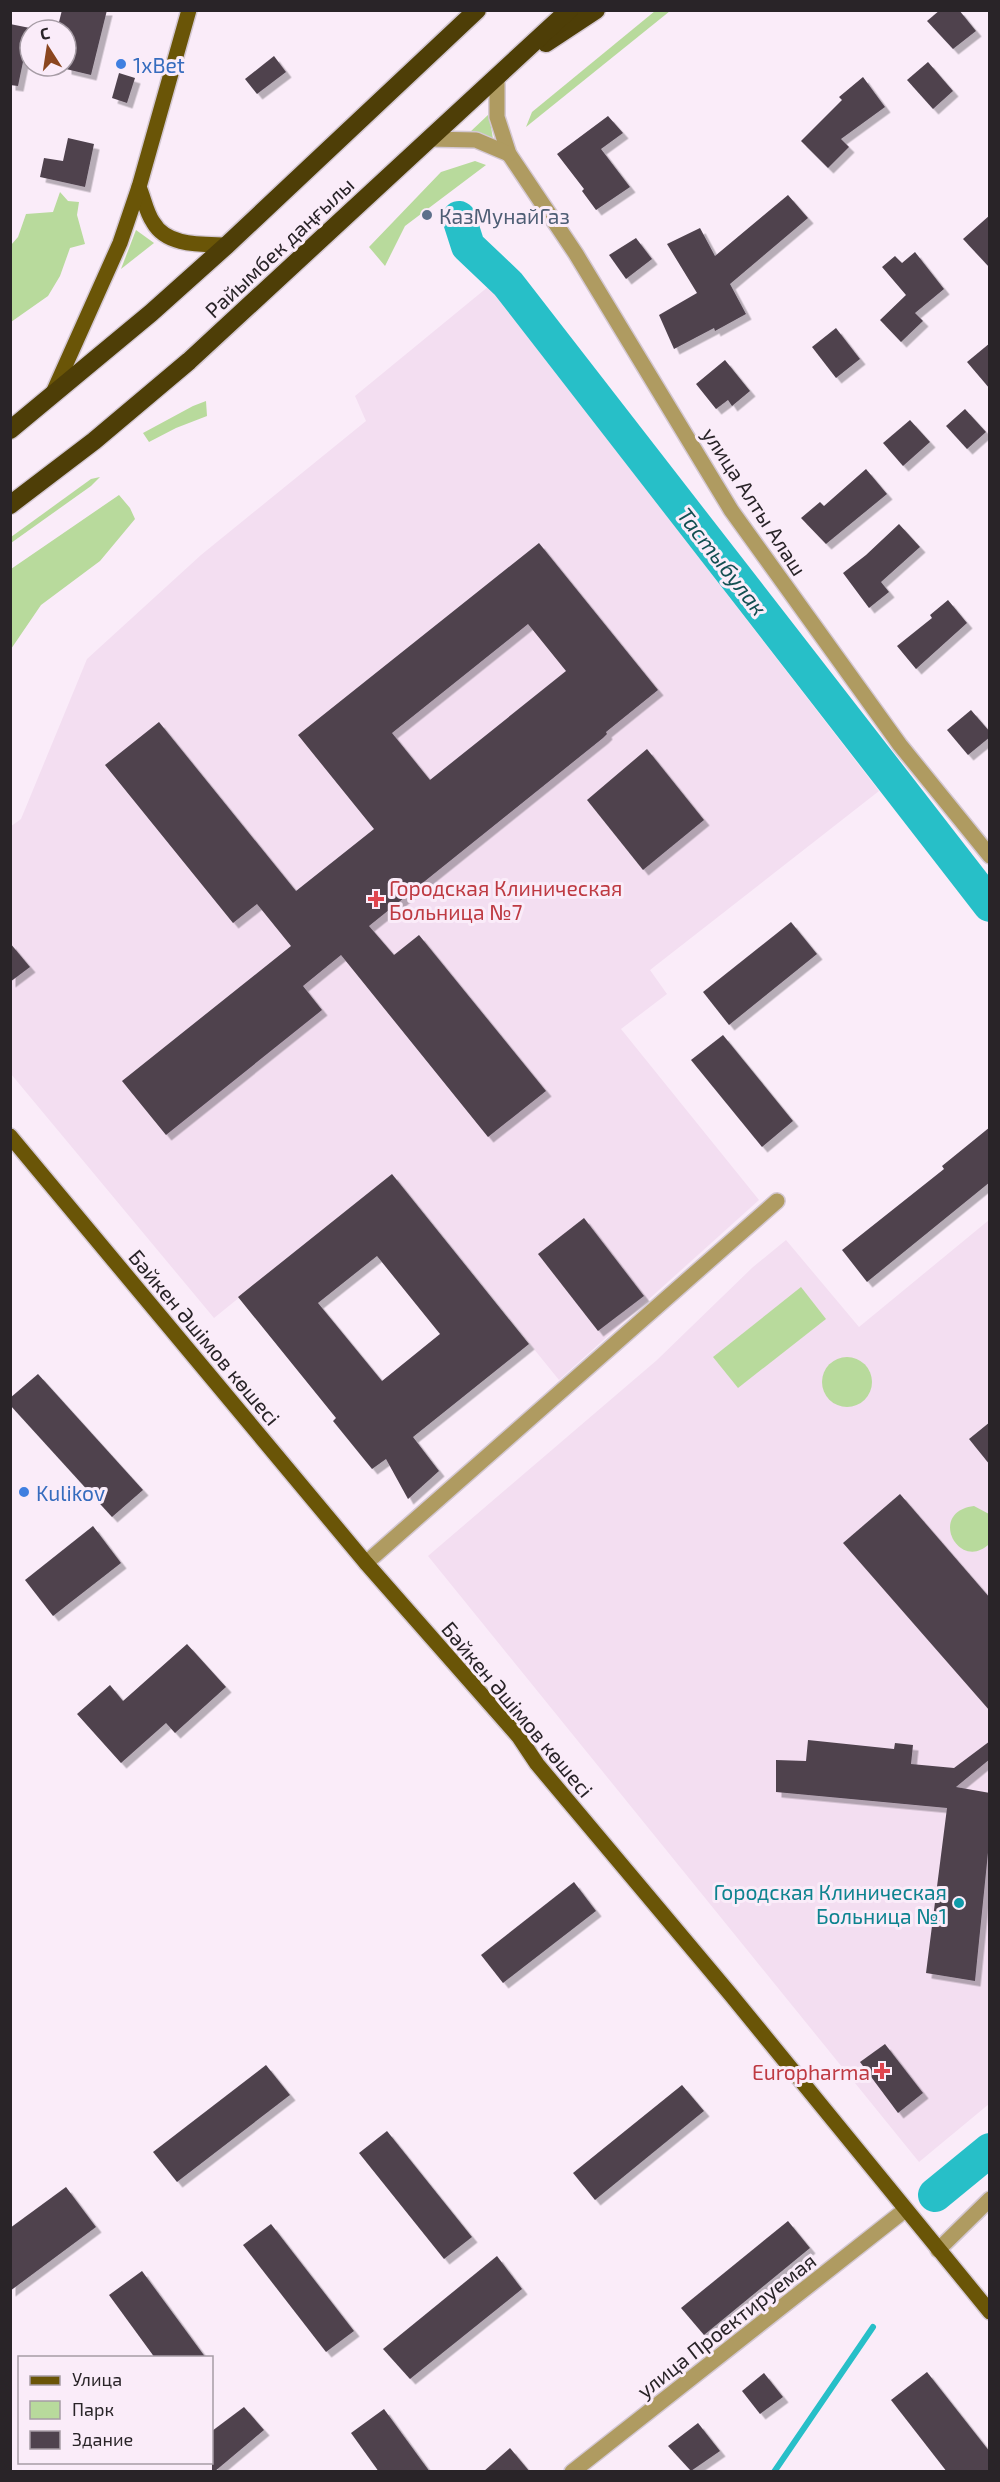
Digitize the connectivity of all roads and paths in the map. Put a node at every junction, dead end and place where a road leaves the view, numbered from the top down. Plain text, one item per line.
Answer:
1 (189, 10) edge
2 (475, 10) edge
3 (569, 10) edge
4 (596, 10) edge
5 (497, 76) junction
6 (429, 139) junction
7 (509, 154) junction
8 (139, 187) junction
9 (227, 245) junction
10 (51, 398) junction
11 (10, 430) edge
12 (10, 505) edge
13 (990, 856) edge
14 (10, 1136) edge
15 (777, 1201) dead end
16 (366, 1563) junction
17 (990, 2199) edge
18 (905, 2210) junction
19 (938, 2250) junction
20 (990, 2312) edge
21 (572, 2472) edge

1 - 8 main road
2 - 9 highway, Райымбек даңғылы
3 - 5 highway, Райымбек даңғылы
4 - 5 highway
5 - 6 highway, Райымбек даңғылы
5 - 7 street, улица Алты Алаш
6 - 7 street
6 - 12 highway, Райымбек даңғылы
7 - 13 street, улица Алты Алаш
8 - 9 main road
8 - 10 main road
9 - 10 highway, Райымбек даңғылы
10 - 11 highway, Райымбек даңғылы
14 - 16 main road, Бәйкен Әшімов көшесі
15 - 16 street
16 - 18 main road, Бәйкен Әшімов көшесі
17 - 19 street
18 - 19 main road, Бәйкен Әшімов көшесі
18 - 21 street, улица Проектируемая
19 - 20 main road, Бәйкен Әшімов көшесі

